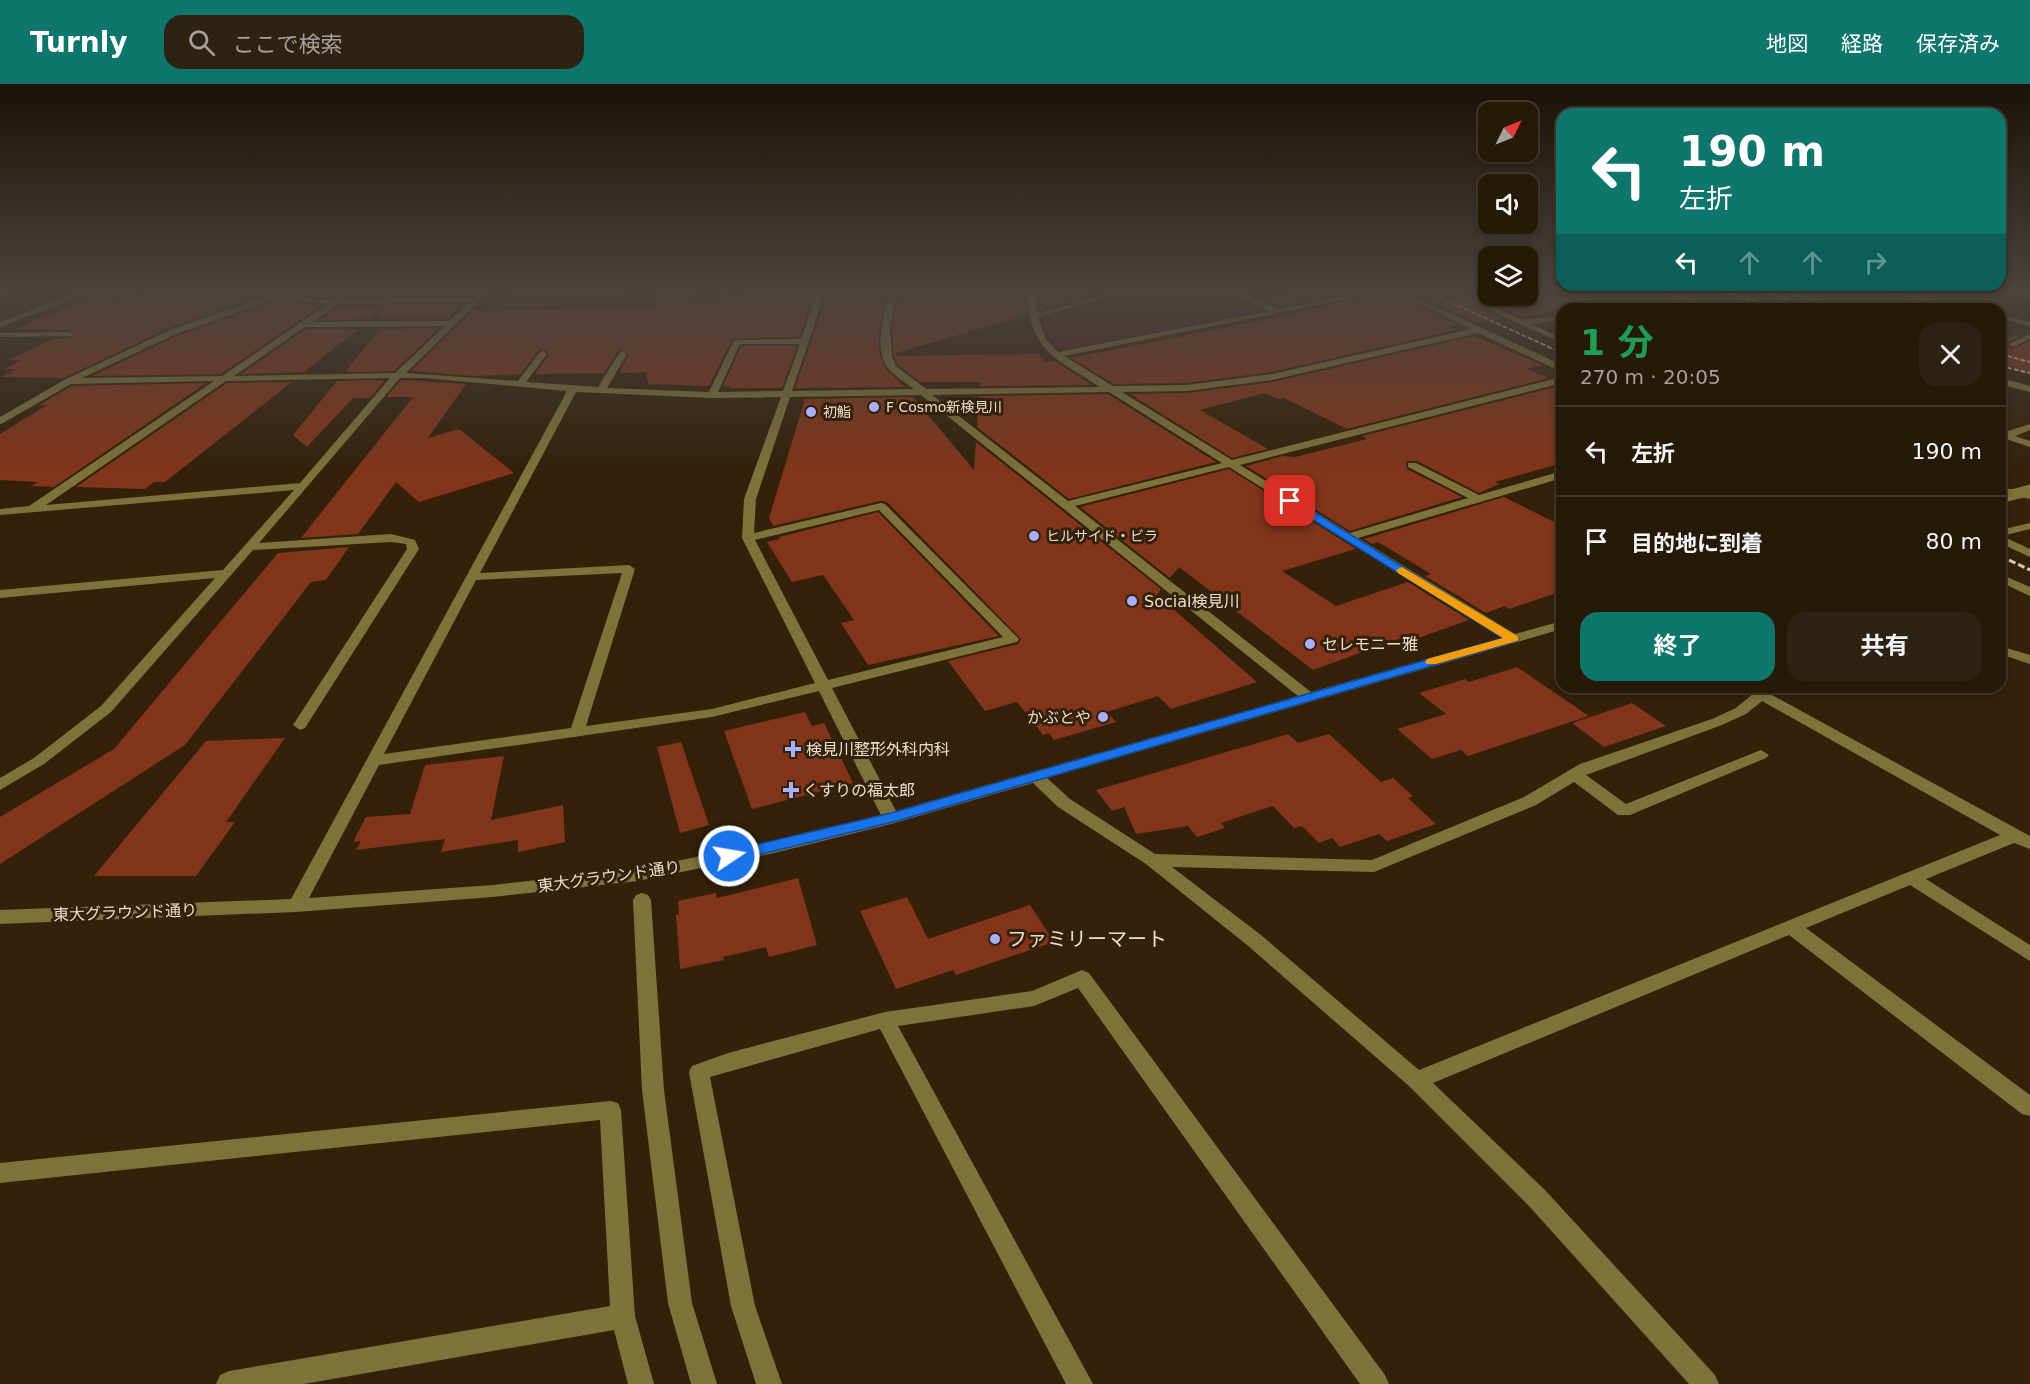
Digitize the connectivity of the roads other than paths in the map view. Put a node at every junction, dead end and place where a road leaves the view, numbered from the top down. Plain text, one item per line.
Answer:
1 (131, 352) edge
2 (264, 352) edge
3 (422, 352) edge
4 (732, 352) edge
5 (799, 352) edge
6 (885, 352) edge
7 (1054, 352) edge
8 (1068, 352) edge
9 (1384, 352) edge
10 (1525, 352) edge
11 (543, 354) dead end
12 (623, 354) dead end
13 (1056, 354) junction
14 (1556, 366) edge
15 (398, 375) junction
16 (225, 378) junction
17 (69, 381) junction
18 (1556, 382) edge
19 (2006, 383) edge
20 (520, 384) junction
21 (573, 389) junction
22 (2030, 389) edge
23 (601, 390) junction
24 (1110, 390) junction
25 (924, 392) junction
26 (712, 394) junction
27 (785, 394) junction
28 (0, 421) edge
29 (2030, 427) edge
30 (2006, 434) edge
31 (2006, 436) edge
32 (2030, 444) edge
33 (1231, 464) junction
34 (1412, 465) dead end
35 (1556, 476) edge
36 (303, 486) junction
37 (2030, 490) edge
38 (2006, 491) edge
39 (2006, 496) edge
40 (2030, 496) edge
41 (1478, 499) junction
42 (1067, 505) junction
43 (32, 509) junction
44 (0, 512) edge
45 (2030, 526) edge
46 (2006, 532) edge
47 (748, 537) junction
48 (1348, 537) junction
49 (2006, 542) edge
50 (248, 547) junction
51 (2030, 553) edge
52 (225, 573) junction
53 (471, 577) junction
54 (2006, 581) edge
55 (2030, 592) edge
56 (0, 594) edge
57 (1556, 627) edge
58 (1513, 639) junction
59 (2006, 652) edge
60 (2030, 660) edge
61 (824, 685) junction
62 (1763, 693) edge
63 (1768, 693) edge
64 (1308, 697) junction
65 (300, 725) dead end
66 (576, 732) junction
67 (1761, 756) dead end
68 (373, 761) junction
69 (1575, 775) junction
70 (1035, 776) junction
71 (0, 785) edge
72 (891, 818) junction
73 (2022, 839) edge
74 (1152, 860) junction
75 (1912, 878) junction
76 (642, 900) dead end
77 (296, 904) junction
78 (0, 917) edge
79 (1791, 927) junction
80 (2030, 954) edge
81 (885, 1020) junction
82 (1416, 1080) junction
83 (2030, 1107) edge
84 (0, 1173) edge
85 (623, 1316) junction
86 (229, 1384) edge
87 (641, 1384) edge
88 (704, 1384) edge
89 (769, 1384) edge
90 (1080, 1384) edge
91 (1376, 1384) edge
92 (1706, 1384) edge

1 - 17 street
2 - 16 street
3 - 15 street
4 - 26 street
5 - 27 street
6 - 25 street
7 - 13 street
8 - 13 street
9 - 24 street
10 - 14 street
11 - 20 street
12 - 23 street
13 - 24 street
15 - 16 street
15 - 20 street
15 - 36 street
16 - 17 street
16 - 43 street
17 - 28 street
18 - 33 street
19 - 22 street
20 - 21 street
21 - 23 street
21 - 53 street
23 - 26 street
24 - 25 street
24 - 33 street
25 - 27 street
25 - 42 street
26 - 27 street
27 - 47 street
29 - 30 street
31 - 32 street
33 - 42 street
33 - 48 street
34 - 41 street
35 - 41 street
36 - 43 street
36 - 50 street
37 - 39 street, bridge
38 - 40 street
41 - 48 street
42 - 64 street
43 - 44 street
45 - 46 street
47 - 61 street
47 - 61 street
48 - 58 street
49 - 51 street
50 - 52 street
50 - 65 street
52 - 56 street
52 - 71 street
53 - 66 street
53 - 68 street
54 - 55 street
57 - 58 street, 東大グラウンド通り
58 - 64 street, 東大グラウンド通り
59 - 60 street
61 - 66 street
61 - 72 street
62 - 69 street
63 - 73 street
64 - 70 street, 東大グラウンド通り
66 - 68 street
67 - 69 street
68 - 77 street
69 - 74 street
70 - 72 street, 東大グラウンド通り
70 - 74 street
72 - 77 street, 東大グラウンド通り
73 - 75 street
74 - 82 street
75 - 79 street
75 - 80 street
76 - 88 street
77 - 78 street, 東大グラウンド通り
79 - 82 street
79 - 83 street
81 - 89 street
81 - 90 street
81 - 91 street
82 - 92 street
84 - 85 street
85 - 86 street
85 - 87 street

